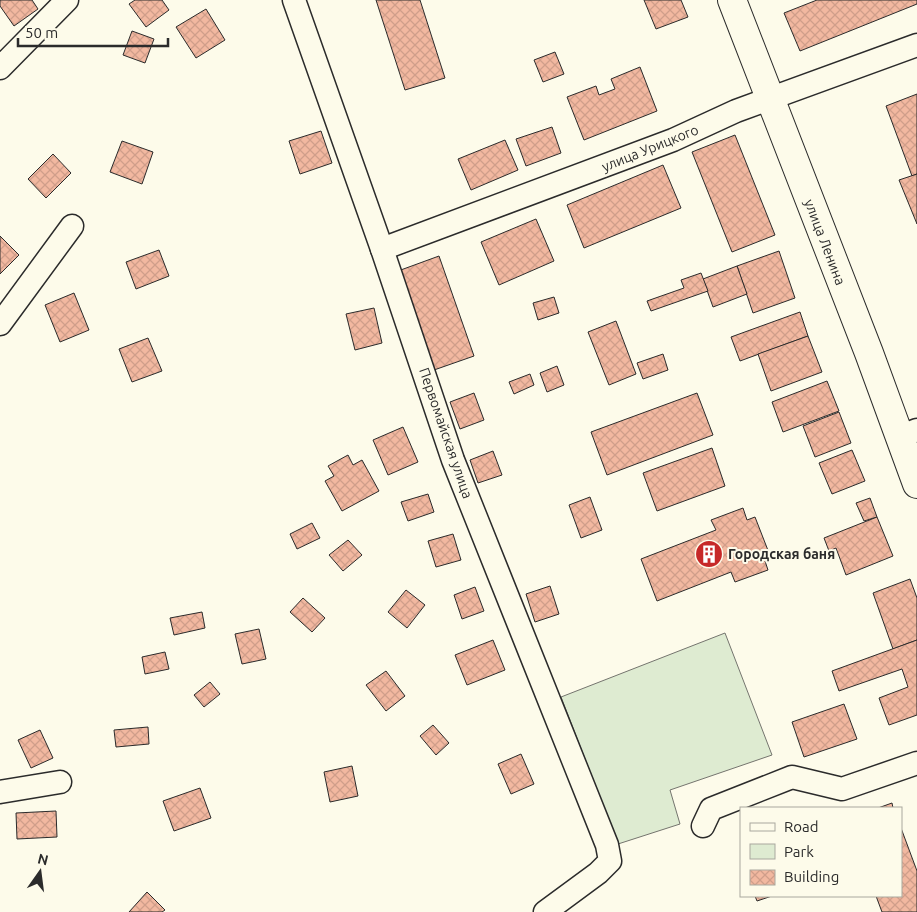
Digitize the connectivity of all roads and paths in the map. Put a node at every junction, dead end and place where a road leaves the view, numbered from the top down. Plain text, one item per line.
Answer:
1 (66, 0) edge
2 (294, 0) edge
3 (732, 0) edge
4 (917, 45) edge
5 (0, 68) edge
6 (771, 99) junction
7 (72, 226) dead end
8 (382, 249) junction
9 (0, 324) edge
10 (908, 433) edge
11 (917, 484) edge
12 (917, 763) edge
13 (60, 782) dead end
14 (0, 792) edge
15 (703, 826) dead end
16 (545, 912) edge

1 - 5 street
2 - 8 street, Первомайская улица
3 - 6 main road, улица Ленина
4 - 6 street, улица Урицкого
6 - 8 street, улица Урицкого
6 - 10 main road, улица Ленина
7 - 9 street
8 - 16 street, Первомайская улица
10 - 11 main road, улица Ленина
12 - 15 street
13 - 14 street

